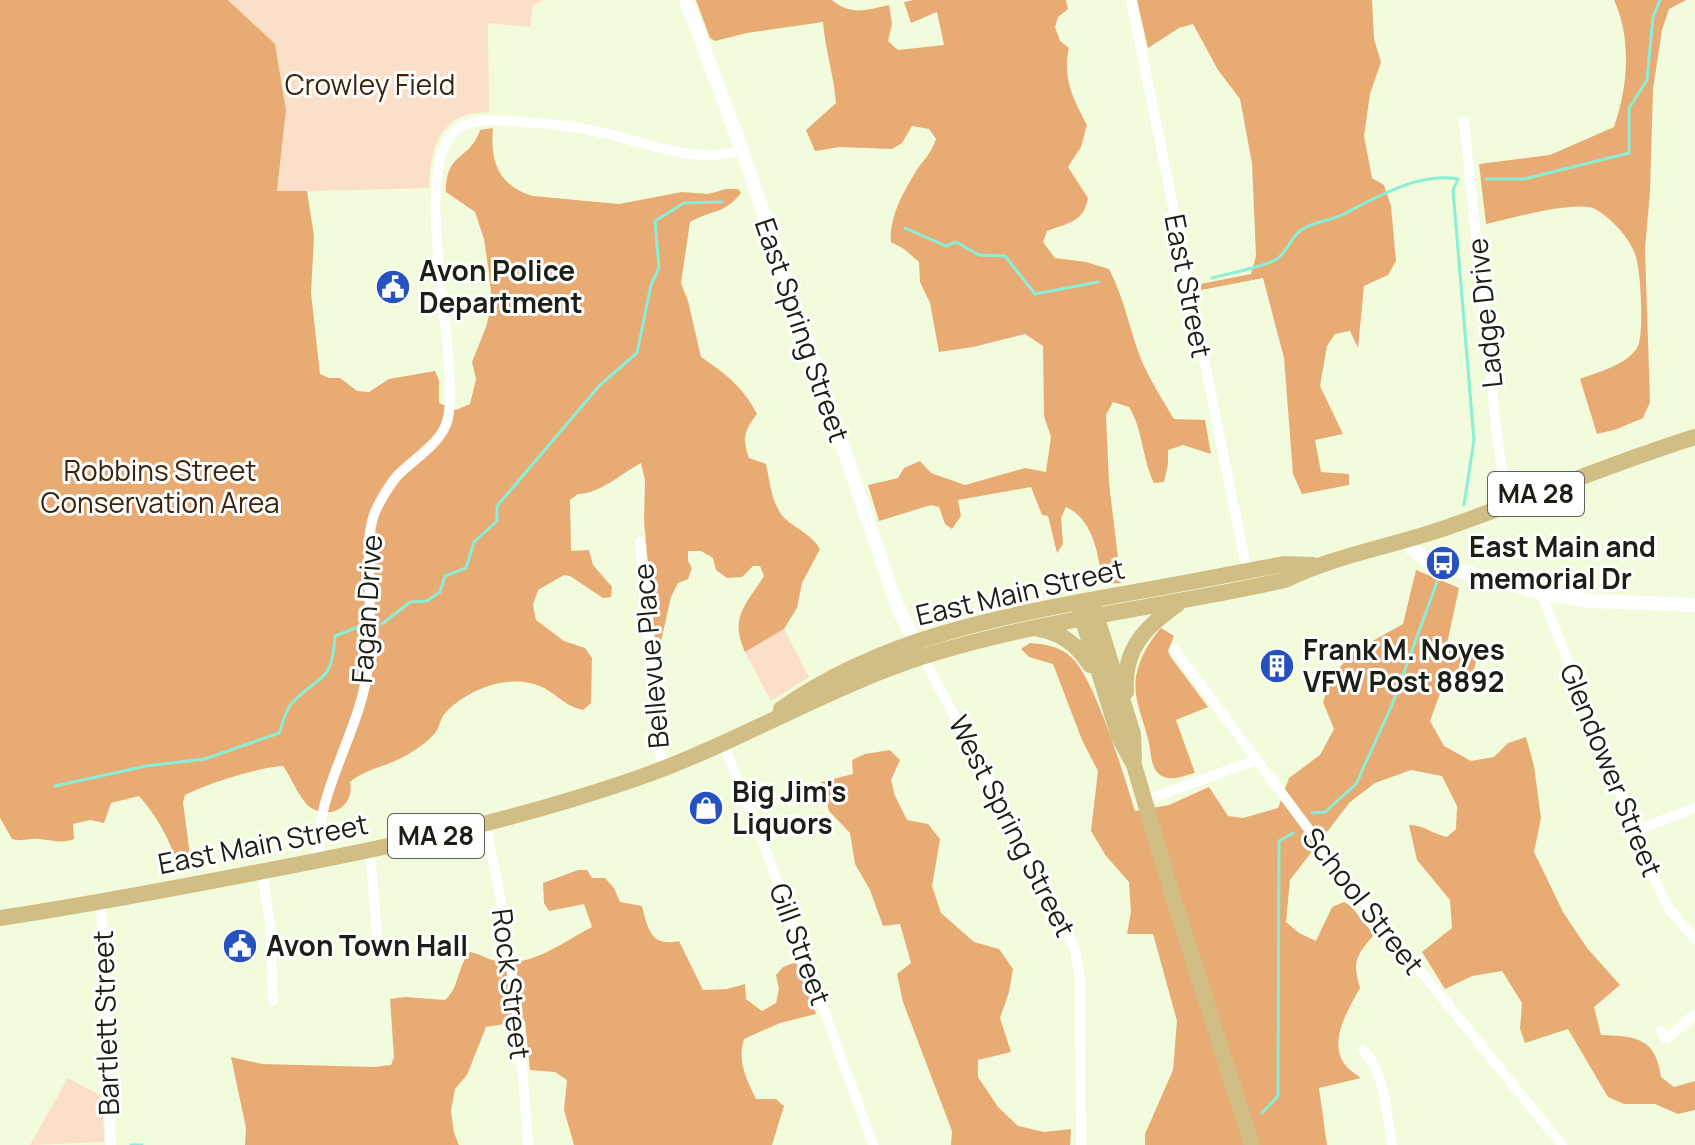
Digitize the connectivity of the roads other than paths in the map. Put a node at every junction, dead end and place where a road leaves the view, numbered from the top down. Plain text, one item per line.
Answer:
1 (686, 0) edge
2 (1131, 0) edge
3 (1464, 121) dead end
4 (742, 150) junction
5 (1695, 437) edge
6 (1507, 505) junction
7 (640, 542) dead end
8 (1404, 542) junction
9 (1314, 565) junction
10 (1247, 571) junction
11 (1541, 593) junction
12 (1085, 601) junction
13 (1182, 601) junction
14 (1695, 605) edge
15 (1088, 618) junction
16 (1034, 628) junction
17 (919, 649) junction
18 (1175, 650) dead end
19 (1105, 695) junction
20 (1133, 734) junction
21 (723, 744) junction
22 (1256, 760) junction
23 (1134, 765) junction
24 (663, 769) junction
25 (1144, 801) junction
26 (1695, 808) edge
27 (485, 825) junction
28 (1635, 831) junction
29 (370, 850) junction
30 (319, 860) junction
31 (262, 871) junction
32 (101, 902) junction
33 (0, 918) edge
34 (1695, 939) edge
35 (378, 947) dead end
36 (273, 1001) dead end
37 (1695, 1014) edge
38 (1661, 1031) dead end
39 (1363, 1050) dead end
40 (111, 1145) edge
41 (528, 1145) edge
42 (873, 1145) edge
43 (1081, 1145) edge
44 (1252, 1145) edge
45 (1392, 1145) edge
46 (1562, 1145) edge

1 - 4 main road, East Spring Street
2 - 10 street, East Street
3 - 6 street, Ladge Drive
4 - 17 main road, East Spring Street
4 - 30 street, Fagan Drive
5 - 6 main road, MA 28
6 - 8 main road, MA 28
7 - 24 street, Bellevue Place
8 - 9 main road, East Main Street / MA 28
8 - 11 main road
9 - 10 main road, East Main Street / MA 28
9 - 13 main road, East Main Street / MA 28
10 - 12 main road, East Main Street / MA 28
11 - 14 main road
11 - 28 street, Glendower Street
12 - 15 main road
12 - 17 main road, East Main Street / MA 28
13 - 15 main road, East Main Street / MA 28
13 - 20 main road
15 - 16 main road, East Main Street / MA 28
15 - 19 main road
15 - 20 main road
16 - 17 main road, East Main Street / MA 28
16 - 19 main road
17 - 21 main road, East Main Street / MA 28
17 - 43 street, West Spring Street
18 - 22 street, School Street
19 - 23 main road
20 - 23 main road
21 - 24 main road, East Main Street / MA 28
21 - 42 street, Gill Street
22 - 25 street
22 - 46 street, School Street
23 - 25 main road
24 - 27 main road, East Main Street / MA 28
25 - 44 main road
26 - 28 street
27 - 29 main road, East Main Street / MA 28
27 - 41 street, Rock Street
28 - 34 street, Glendower Street
29 - 30 main road, East Main Street / MA 28
29 - 35 street
30 - 31 main road, East Main Street / MA 28
31 - 32 main road, East Main Street / MA 28
31 - 36 street
32 - 33 main road, East Main Street / MA 28
32 - 40 street, Bartlett Street
37 - 38 street
39 - 45 street

